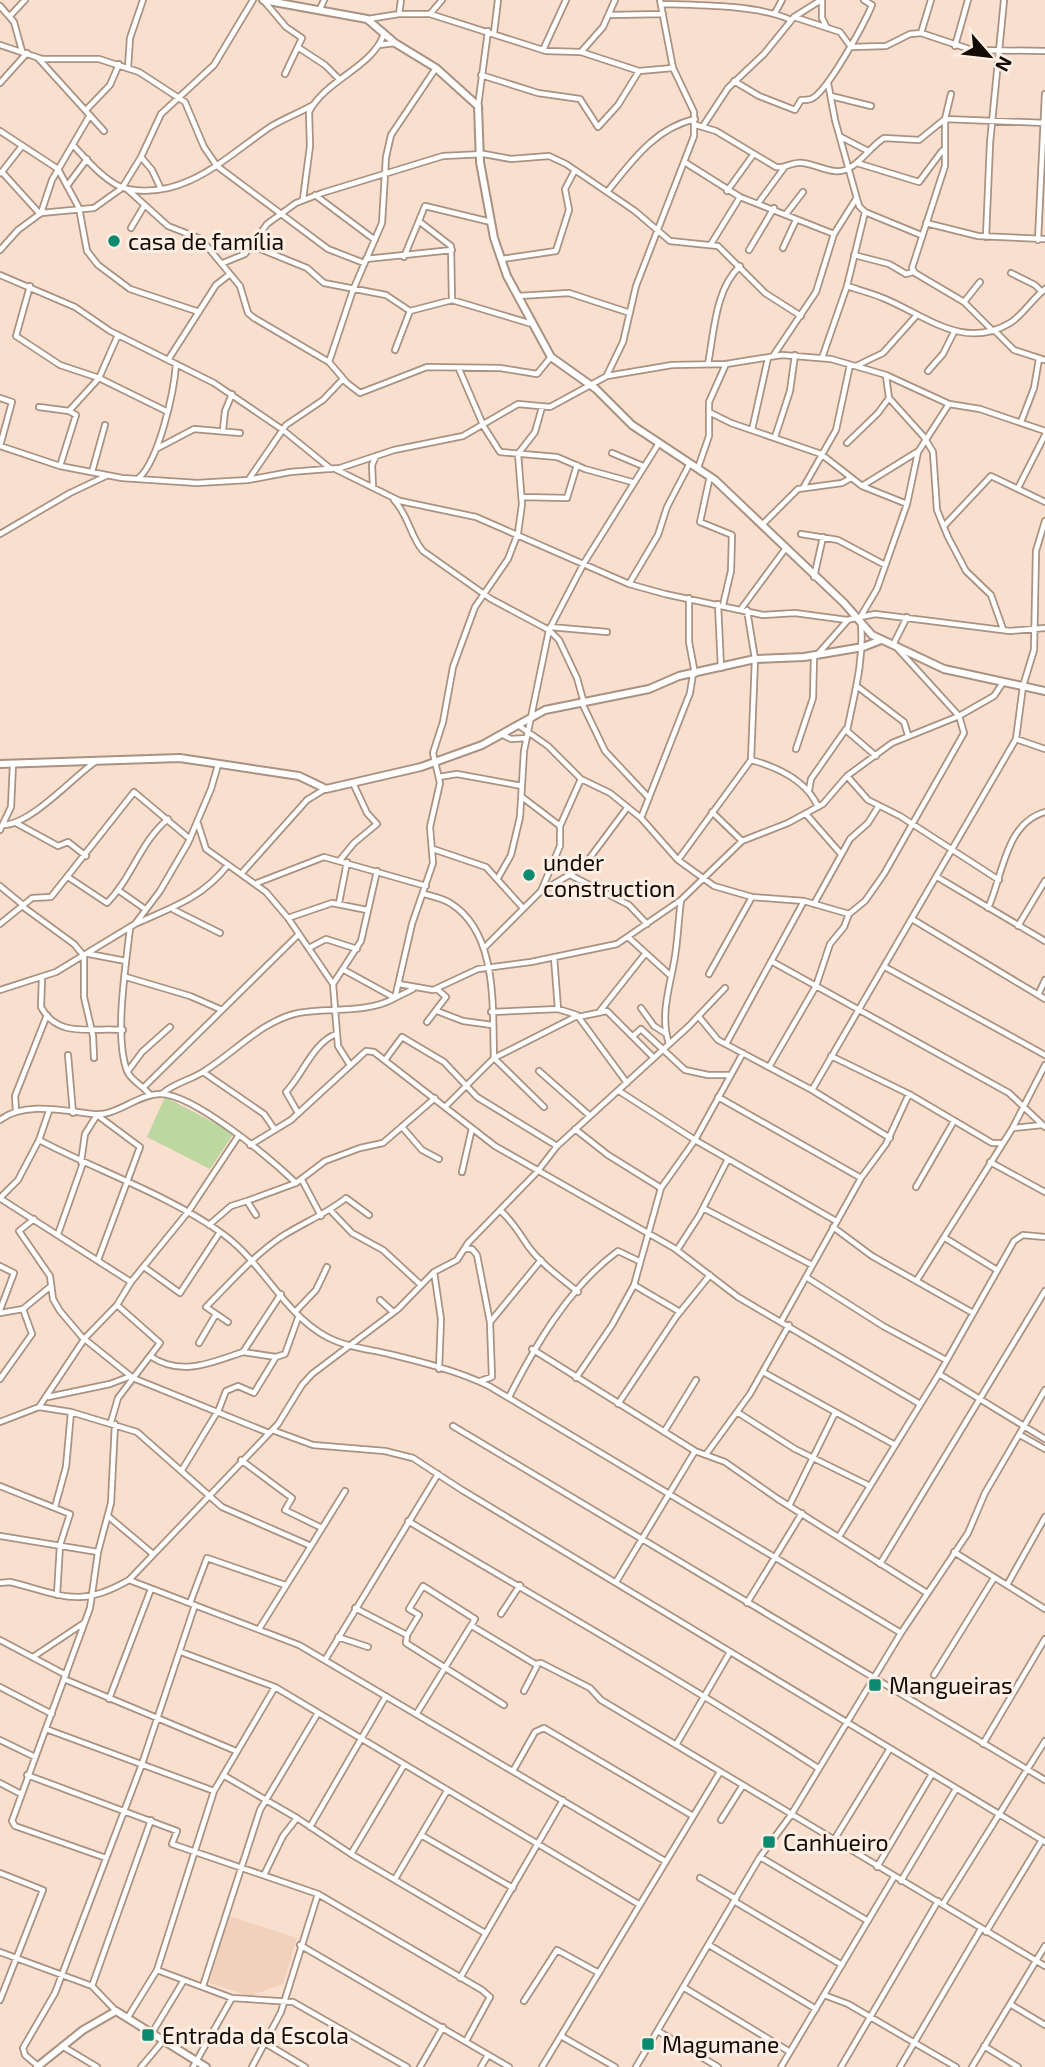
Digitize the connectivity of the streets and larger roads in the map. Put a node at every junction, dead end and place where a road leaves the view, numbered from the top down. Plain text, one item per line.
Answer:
1 (25, 0) edge
2 (142, 0) edge
3 (253, 0) edge
4 (263, 0) edge
5 (324, 0) edge
6 (401, 0) edge
7 (442, 0) edge
8 (498, 0) edge
9 (566, 0) edge
10 (615, 0) edge
11 (708, 0) edge
12 (782, 0) edge
13 (821, 0) edge
14 (864, 0) edge
15 (931, 0) edge
16 (968, 0) edge
17 (1004, 0) edge
18 (661, 2) edge
19 (0, 6) edge
20 (708, 8) junction
21 (320, 9) junction
22 (775, 13) junction
23 (399, 14) junction
24 (430, 14) junction
25 (663, 14) junction
26 (610, 15) junction
27 (10, 16) junction
28 (792, 18) junction
29 (367, 19) junction
30 (827, 28) junction
31 (491, 32) junction
32 (920, 33) junction
33 (384, 34) junction
34 (395, 43) junction
35 (0, 46) edge
36 (379, 46) junction
37 (851, 47) junction
38 (956, 47) junction
39 (299, 48) junction
40 (543, 50) junction
41 (998, 50) junction
42 (1045, 51) edge
43 (24, 52) junction
44 (581, 52) junction
45 (37, 57) junction
46 (119, 64) junction
47 (128, 68) junction
48 (436, 68) junction
49 (673, 68) junction
50 (639, 71) junction
51 (285, 74) dead end
52 (481, 75) junction
53 (339, 79) junction
54 (734, 81) junction
55 (0, 83) edge
56 (828, 83) junction
57 (1045, 93) edge
58 (951, 94) dead end
59 (177, 95) junction
60 (831, 96) junction
61 (313, 104) junction
62 (478, 106) junction
63 (871, 106) dead end
64 (88, 112) junction
65 (695, 118) junction
66 (945, 119) junction
67 (993, 121) junction
68 (1044, 123) edge
69 (695, 125) junction
70 (703, 127) junction
71 (0, 131) edge
72 (104, 131) dead end
73 (840, 136) junction
74 (74, 145) junction
75 (22, 146) junction
76 (943, 151) junction
77 (867, 152) junction
78 (480, 154) junction
79 (753, 155) junction
80 (141, 158) junction
81 (87, 159) junction
82 (686, 163) junction
83 (857, 163) junction
84 (217, 166) junction
85 (850, 166) junction
86 (784, 168) junction
87 (58, 169) junction
88 (575, 170) junction
89 (1, 172) edge
90 (386, 175) junction
91 (67, 186) junction
92 (1042, 186) edge
93 (125, 188) junction
94 (161, 189) junction
95 (727, 191) junction
96 (606, 192) junction
97 (803, 192) dead end
98 (315, 195) junction
99 (740, 197) junction
100 (856, 199) junction
101 (303, 200) junction
102 (759, 202) junction
103 (144, 206) junction
104 (79, 208) junction
105 (774, 208) junction
106 (865, 212) junction
107 (284, 213) junction
108 (41, 214) junction
109 (786, 215) junction
110 (796, 220) junction
111 (420, 222) junction
112 (491, 222) junction
113 (926, 223) junction
114 (131, 228) dead end
115 (660, 232) junction
116 (834, 234) junction
117 (922, 235) junction
118 (986, 237) junction
119 (375, 240) junction
120 (1038, 240) junction
121 (1045, 240) edge
122 (711, 244) junction
123 (253, 246) junction
124 (783, 248) dead end
125 (0, 250) edge
126 (452, 250) junction
127 (749, 250) dead end
128 (854, 255) junction
129 (404, 257) junction
130 (501, 259) junction
131 (365, 261) junction
132 (223, 263) junction
133 (740, 266) junction
134 (914, 271) junction
135 (1011, 273) dead end
136 (230, 274) junction
137 (0, 275) edge
138 (980, 282) dead end
139 (30, 286) junction
140 (847, 286) junction
141 (353, 290) junction
142 (1043, 290) edge
143 (518, 296) junction
144 (452, 300) junction
145 (964, 302) junction
146 (410, 311) junction
147 (199, 312) junction
148 (630, 313) junction
149 (802, 316) junction
150 (916, 316) junction
151 (533, 324) junction
152 (993, 330) junction
153 (954, 332) junction
154 (117, 335) junction
155 (783, 342) junction
156 (395, 350) dead end
157 (786, 355) junction
158 (795, 355) junction
159 (551, 357) junction
160 (771, 357) junction
161 (822, 358) junction
162 (168, 360) junction
163 (1042, 360) edge
164 (329, 362) junction
165 (708, 364) junction
166 (726, 364) junction
167 (176, 365) junction
168 (852, 366) junction
169 (460, 369) junction
170 (928, 371) dead end
171 (886, 375) junction
172 (607, 376) junction
173 (99, 378) junction
174 (343, 379) junction
175 (589, 384) junction
176 (232, 394) junction
177 (0, 398) edge
178 (889, 398) junction
179 (949, 404) junction
180 (38, 407) dead end
181 (542, 407) junction
182 (69, 411) junction
183 (166, 411) junction
184 (709, 411) junction
185 (1021, 422) junction
186 (105, 425) dead end
187 (484, 427) junction
188 (223, 430) junction
189 (283, 430) junction
190 (752, 430) junction
191 (240, 433) dead end
192 (1045, 433) edge
193 (160, 434) junction
194 (775, 437) junction
195 (168, 440) junction
196 (926, 440) junction
197 (659, 443) junction
198 (847, 443) dead end
199 (0, 446) edge
200 (158, 448) junction
201 (918, 452) junction
202 (612, 453) dead end
203 (518, 454) junction
204 (821, 454) junction
205 (376, 456) junction
206 (691, 462) junction
207 (577, 465) junction
208 (60, 466) junction
209 (643, 466) junction
210 (698, 468) junction
211 (333, 469) junction
212 (146, 470) junction
213 (92, 472) junction
214 (107, 476) junction
215 (710, 476) junction
216 (851, 478) junction
217 (138, 479) junction
218 (152, 480) junction
219 (248, 480) junction
220 (632, 482) junction
221 (862, 485) junction
222 (373, 487) junction
223 (803, 488) junction
224 (1017, 488) junction
225 (391, 497) junction
226 (522, 497) junction
227 (1045, 502) edge
228 (907, 504) junction
229 (1045, 521) edge
230 (762, 524) junction
231 (944, 526) junction
232 (518, 533) junction
233 (0, 534) edge
234 (801, 534) dead end
235 (823, 537) junction
236 (786, 548) junction
237 (584, 563) junction
238 (885, 565) junction
239 (814, 578) junction
240 (629, 584) junction
241 (485, 594) junction
242 (689, 598) junction
243 (721, 604) junction
244 (744, 609) junction
245 (907, 617) junction
246 (847, 620) junction
247 (860, 620) junction
248 (1034, 628) junction
249 (1045, 628) edge
250 (550, 629) junction
251 (1003, 629) junction
252 (607, 632) dead end
253 (881, 640) junction
254 (894, 646) junction
255 (863, 647) junction
256 (815, 656) junction
257 (755, 659) junction
258 (721, 668) junction
259 (694, 674) junction
260 (1002, 684) junction
261 (1023, 686) junction
262 (858, 687) junction
263 (1045, 691) edge
264 (583, 703) junction
265 (532, 715) junction
266 (959, 716) junction
267 (518, 725) junction
268 (847, 728) junction
269 (503, 735) junction
270 (527, 735) junction
271 (908, 735) junction
272 (1016, 739) junction
273 (796, 749) dead end
274 (1045, 749) edge
275 (876, 756) junction
276 (751, 760) junction
277 (96, 761) junction
278 (433, 761) junction
279 (0, 764) edge
280 (13, 764) junction
281 (218, 765) junction
282 (847, 776) junction
283 (439, 777) junction
284 (581, 779) junction
285 (352, 783) junction
286 (522, 786) junction
287 (326, 789) junction
288 (809, 790) junction
289 (522, 797) junction
290 (649, 798) junction
291 (818, 807) junction
292 (878, 807) junction
293 (627, 808) junction
294 (1044, 811) edge
295 (712, 812) junction
296 (806, 814) junction
297 (641, 818) junction
298 (167, 820) junction
299 (198, 821) junction
300 (16, 823) junction
301 (912, 824) junction
302 (5, 825) junction
303 (560, 826) junction
304 (0, 830) edge
305 (190, 839) junction
306 (742, 841) junction
307 (433, 849) junction
308 (952, 849) junction
309 (841, 854) junction
310 (86, 856) junction
311 (340, 860) junction
312 (678, 860) junction
313 (347, 862) junction
314 (227, 866) junction
315 (377, 871) junction
316 (241, 874) junction
317 (572, 875) junction
318 (68, 877) junction
319 (937, 877) junction
320 (498, 878) junction
321 (704, 879) junction
322 (999, 880) junction
323 (1045, 881) edge
324 (257, 883) junction
325 (0, 886) edge
326 (426, 886) junction
327 (118, 890) junction
328 (540, 892) junction
329 (424, 894) junction
330 (752, 897) junction
331 (681, 901) junction
332 (804, 901) junction
333 (339, 903) junction
334 (814, 904) junction
335 (22, 906) junction
336 (523, 908) junction
337 (988, 908) junction
338 (145, 909) junction
339 (174, 910) junction
340 (367, 910) junction
341 (849, 914) junction
342 (288, 918) junction
343 (912, 919) junction
344 (0, 923) edge
345 (647, 924) junction
346 (133, 926) junction
347 (1017, 926) junction
348 (220, 933) dead end
349 (299, 934) junction
350 (628, 937) junction
351 (1045, 941) edge
352 (309, 948) junction
353 (484, 948) junction
354 (357, 949) junction
355 (645, 954) junction
356 (86, 955) junction
357 (554, 957) junction
358 (126, 961) junction
359 (771, 961) junction
360 (488, 967) junction
361 (885, 967) junction
362 (344, 970) junction
363 (709, 974) dead end
364 (125, 976) junction
365 (671, 976) junction
366 (42, 978) junction
367 (1045, 980) edge
368 (333, 984) junction
369 (399, 984) junction
370 (817, 986) junction
371 (1, 988) edge
372 (414, 988) junction
373 (725, 988) dead end
374 (436, 989) junction
375 (1038, 995) junction
376 (394, 998) junction
377 (1045, 999) edge
378 (641, 1007) dead end
379 (336, 1009) junction
380 (558, 1009) junction
381 (222, 1010) junction
382 (859, 1010) junction
383 (437, 1011) junction
384 (491, 1012) junction
385 (599, 1012) junction
386 (47, 1016) junction
387 (578, 1016) junction
388 (699, 1017) junction
389 (427, 1022) dead end
390 (492, 1025) junction
391 (170, 1027) dead end
392 (91, 1028) junction
393 (123, 1030) junction
394 (666, 1033) junction
395 (336, 1034) junction
396 (633, 1036) junction
397 (669, 1044) junction
398 (726, 1044) junction
399 (664, 1049) junction
400 (743, 1053) junction
401 (68, 1055) dead end
402 (1043, 1055) edge
403 (831, 1056) junction
404 (94, 1058) dead end
405 (494, 1058) junction
406 (654, 1058) junction
407 (385, 1060) junction
408 (1045, 1063) edge
409 (350, 1065) junction
410 (769, 1067) junction
411 (128, 1071) junction
412 (540, 1071) dead end
413 (203, 1072) junction
414 (731, 1075) junction
415 (627, 1083) junction
416 (144, 1087) junction
417 (467, 1087) junction
418 (812, 1090) junction
419 (619, 1091) junction
420 (163, 1093) junction
421 (909, 1094) junction
422 (150, 1095) junction
423 (718, 1097) junction
424 (435, 1098) junction
425 (446, 1106) junction
426 (544, 1107) dead end
427 (1021, 1107) junction
428 (0, 1108) edge
429 (16, 1110) junction
430 (50, 1111) junction
431 (297, 1111) junction
432 (73, 1113) junction
433 (7, 1115) junction
434 (97, 1115) junction
435 (590, 1116) junction
436 (0, 1120) edge
437 (954, 1121) junction
438 (1044, 1126) edge
439 (403, 1128) junction
440 (472, 1128) junction
441 (575, 1129) junction
442 (1012, 1129) junction
443 (275, 1130) junction
444 (240, 1134) junction
445 (890, 1138) junction
446 (39, 1140) junction
447 (695, 1140) junction
448 (1001, 1142) junction
449 (992, 1143) junction
450 (250, 1145) junction
451 (556, 1146) junction
452 (995, 1154) junction
453 (728, 1158) junction
454 (439, 1159) dead end
455 (82, 1162) junction
456 (990, 1162) junction
457 (462, 1172) dead end
458 (537, 1172) junction
459 (862, 1178) junction
460 (302, 1180) junction
461 (125, 1183) junction
462 (296, 1183) junction
463 (916, 1187) dead end
464 (661, 1188) junction
465 (1045, 1192) edge
466 (0, 1199) edge
467 (247, 1201) junction
468 (703, 1208) junction
469 (331, 1211) junction
470 (501, 1211) junction
471 (188, 1212) junction
472 (256, 1215) dead end
473 (369, 1215) dead end
474 (321, 1216) junction
475 (34, 1219) junction
476 (835, 1224) junction
477 (209, 1225) junction
478 (220, 1231) junction
479 (58, 1234) junction
480 (648, 1234) junction
481 (1045, 1237) edge
482 (944, 1238) junction
483 (464, 1249) junction
484 (677, 1250) junction
485 (254, 1259) junction
486 (99, 1260) junction
487 (541, 1260) junction
488 (639, 1261) junction
489 (812, 1265) junction
490 (0, 1266) edge
491 (144, 1266) junction
492 (327, 1266) dead end
493 (997, 1270) junction
494 (434, 1272) junction
495 (710, 1275) junction
496 (806, 1277) junction
497 (917, 1280) junction
498 (131, 1282) junction
499 (421, 1285) junction
500 (634, 1285) junction
501 (51, 1286) junction
502 (1045, 1291) edge
503 (578, 1292) junction
504 (281, 1294) junction
505 (380, 1300) dead end
506 (117, 1305) junction
507 (23, 1309) junction
508 (0, 1311) edge
509 (295, 1312) junction
510 (393, 1312) junction
511 (680, 1312) junction
512 (973, 1313) junction
513 (216, 1314) junction
514 (299, 1318) junction
515 (782, 1320) junction
516 (228, 1322) dead end
517 (490, 1322) junction
518 (789, 1325) junction
519 (85, 1338) junction
520 (199, 1343) dead end
521 (348, 1345) junction
522 (532, 1349) junction
523 (243, 1352) junction
524 (150, 1356) junction
525 (276, 1357) junction
526 (946, 1360) junction
527 (439, 1369) junction
528 (763, 1371) junction
529 (939, 1374) junction
530 (132, 1377) junction
531 (576, 1378) junction
532 (0, 1379) edge
533 (696, 1380) dead end
534 (478, 1381) junction
535 (1045, 1390) edge
536 (45, 1398) junction
537 (509, 1398) junction
538 (979, 1398) junction
539 (618, 1404) junction
540 (920, 1404) junction
541 (39, 1407) junction
542 (71, 1412) junction
543 (217, 1412) junction
544 (737, 1412) junction
545 (835, 1413) junction
546 (0, 1422) edge
547 (113, 1423) junction
548 (453, 1426) dead end
549 (1024, 1427) junction
550 (271, 1432) junction
551 (664, 1432) junction
552 (1020, 1435) junction
553 (1045, 1439) edge
554 (895, 1445) junction
555 (1045, 1449) edge
556 (695, 1451) junction
557 (707, 1453) junction
558 (812, 1457) junction
559 (241, 1460) junction
560 (182, 1470) junction
561 (438, 1474) junction
562 (0, 1486) edge
563 (870, 1486) junction
564 (345, 1491) dead end
565 (670, 1493) junction
566 (208, 1496) junction
567 (789, 1506) junction
568 (55, 1507) junction
569 (802, 1513) junction
570 (109, 1517) junction
571 (1045, 1517) edge
572 (408, 1521) junction
573 (323, 1528) junction
574 (840, 1535) junction
575 (0, 1536) edge
576 (642, 1539) junction
577 (60, 1545) junction
578 (311, 1546) junction
579 (98, 1552) junction
580 (954, 1552) junction
581 (153, 1554) junction
582 (775, 1557) junction
583 (880, 1564) junction
584 (994, 1578) junction
585 (130, 1580) junction
586 (616, 1582) junction
587 (0, 1583) edge
588 (285, 1585) junction
589 (520, 1585) junction
590 (1007, 1586) junction
591 (152, 1589) junction
592 (927, 1592) junction
593 (57, 1595) junction
594 (90, 1598) junction
595 (747, 1603) junction
596 (192, 1604) junction
597 (355, 1608) junction
598 (1045, 1609) edge
599 (501, 1614) dead end
600 (84, 1623) junction
601 (472, 1626) junction
602 (259, 1629) junction
603 (901, 1633) junction
604 (407, 1636) junction
605 (338, 1637) junction
606 (1045, 1639) edge
607 (0, 1640) edge
608 (368, 1647) dead end
609 (181, 1652) junction
610 (730, 1652) junction
611 (32, 1657) junction
612 (325, 1660) junction
613 (538, 1664) junction
614 (443, 1668) junction
615 (934, 1675) dead end
616 (65, 1677) junction
617 (874, 1678) junction
618 (275, 1687) junction
619 (0, 1688) edge
620 (524, 1691) dead end
621 (386, 1696) junction
622 (703, 1697) junction
623 (109, 1699) junction
624 (504, 1705) dead end
625 (318, 1713) junction
626 (417, 1713) junction
627 (52, 1714) junction
628 (156, 1718) junction
629 (845, 1723) junction
630 (46, 1729) junction
631 (360, 1739) junction
632 (0, 1740) edge
633 (1045, 1741) edge
634 (982, 1744) junction
635 (676, 1745) junction
636 (889, 1749) junction
637 (236, 1751) junction
638 (36, 1757) junction
639 (142, 1764) junction
640 (404, 1765) junction
641 (818, 1768) junction
642 (1026, 1769) junction
643 (513, 1771) junction
644 (720, 1772) junction
645 (932, 1774) junction
646 (27, 1775) junction
647 (223, 1775) junction
648 (1045, 1780) edge
649 (0, 1783) edge
650 (743, 1785) junction
651 (956, 1789) junction
652 (214, 1791) junction
653 (447, 1791) junction
654 (21, 1794) junction
655 (265, 1799) junction
656 (563, 1800) junction
657 (124, 1810) junction
658 (998, 1813) junction
659 (791, 1815) junction
660 (693, 1816) junction
661 (297, 1818) junction
662 (151, 1820) junction
663 (722, 1820) dead end
664 (310, 1827) junction
665 (421, 1835) junction
666 (834, 1840) junction
667 (1043, 1841) edge
668 (536, 1845) junction
669 (193, 1851) junction
670 (351, 1854) junction
671 (760, 1857) junction
672 (106, 1858) junction
673 (665, 1861) junction
674 (242, 1866) junction
675 (877, 1867) junction
676 (0, 1872) edge
677 (264, 1875) junction
678 (894, 1877) junction
679 (700, 1878) dead end
680 (395, 1879) junction
681 (901, 1881) junction
682 (513, 1888) junction
683 (318, 1894) junction
684 (735, 1900) junction
685 (941, 1903) junction
686 (640, 1905) junction
687 (868, 1921) junction
688 (984, 1931) junction
689 (485, 1933) junction
690 (300, 1945) junction
691 (709, 1945) junction
692 (1045, 1946) edge
693 (0, 1952) edge
694 (15, 1958) junction
695 (1036, 1961) junction
696 (842, 1965) junction
697 (1045, 1966) edge
698 (157, 1970) junction
699 (599, 1973) junction
700 (61, 1975) junction
701 (460, 1978) junction
702 (184, 1980) junction
703 (92, 1986) junction
704 (203, 1986) junction
705 (683, 1987) junction
706 (824, 1995) junction
707 (232, 1998) junction
708 (0, 2000) edge
709 (283, 2001) junction
710 (524, 2001) dead end
711 (1010, 2004) junction
712 (816, 2009) junction
713 (116, 2011) junction
714 (128, 2017) junction
715 (870, 2017) junction
716 (1045, 2025) edge
717 (443, 2027) junction
718 (658, 2031) junction
719 (151, 2034) junction
720 (561, 2036) junction
721 (163, 2041) junction
722 (466, 2041) junction
723 (265, 2043) junction
724 (914, 2043) junction
725 (62, 2046) junction
726 (984, 2046) junction
727 (790, 2052) junction
728 (488, 2055) junction
729 (605, 2061) junction
730 (195, 2064) edge
731 (38, 2067) edge
732 (97, 2067) edge
733 (141, 2067) edge
734 (206, 2067) edge
735 (252, 2067) edge
736 (305, 2067) edge
737 (407, 2067) edge
738 (420, 2067) edge
739 (481, 2067) edge
740 (509, 2067) edge
741 (542, 2067) edge
742 (602, 2067) edge
743 (615, 2067) edge
744 (636, 2067) edge
745 (718, 2067) edge
746 (781, 2067) edge
747 (841, 2067) edge
748 (900, 2067) edge
749 (956, 2067) edge
750 (972, 2067) edge
751 (1018, 2067) edge

1 - 27 street
2 - 47 street
3 - 59 street
4 - 21 street
4 - 39 street
5 - 21 street
6 - 23 street
7 - 24 street
8 - 31 street
9 - 40 street
10 - 26 street
11 - 20 street
12 - 22 street
13 - 28 street
13 - 30 street
14 - 37 street
15 - 32 street
16 - 38 street
17 - 41 street
18 - 20 street
18 - 25 street
19 - 27 street
20 - 22 street
21 - 29 street
22 - 28 street
23 - 24 street
23 - 29 street
24 - 31 street
25 - 26 street
25 - 49 street
26 - 44 street
27 - 43 street
28 - 30 street
28 - 54 street
29 - 33 street
30 - 37 street
31 - 40 street
31 - 52 street
32 - 37 street
32 - 38 street
33 - 34 street
33 - 36 street
34 - 36 street
34 - 48 street
35 - 43 street
36 - 53 street
37 - 56 street
38 - 41 street
39 - 51 street
39 - 53 street
40 - 44 street
41 - 42 street
41 - 67 street
43 - 45 street
43 - 55 street
44 - 50 street
45 - 46 street
45 - 64 street
46 - 47 street
46 - 64 street
47 - 59 street
48 - 62 street
48 - 90 street
49 - 50 street
49 - 65 street
50 - 52 street
52 - 62 street
53 - 61 street
54 - 56 street
54 - 70 street
56 - 60 street
57 - 68 street
58 - 66 street
59 - 80 street
59 - 84 street
60 - 63 street
60 - 73 street
61 - 84 street
61 - 101 street
62 - 78 street
64 - 72 street
64 - 74 street
65 - 69 street
65 - 96 street
66 - 67 street
66 - 76 street
66 - 77 street
67 - 68 street
67 - 118 street
68 - 92 street
69 - 70 street
69 - 82 street
70 - 79 street
71 - 75 street
73 - 77 street
73 - 85 street
74 - 81 street
74 - 87 street
75 - 87 street
75 - 89 street
76 - 83 street
76 - 113 street
77 - 83 street
78 - 88 street
78 - 90 street
78 - 112 street
79 - 86 street
79 - 95 street
80 - 93 street
80 - 94 street
81 - 91 street
81 - 93 street
82 - 95 street
82 - 115 street
83 - 85 street
84 - 94 street
84 - 107 street
85 - 86 street
85 - 100 street
86 - 102 street
87 - 91 street
87 - 108 street
88 - 96 street
88 - 130 street
89 - 108 street
90 - 98 street
90 - 119 street
91 - 104 street
92 - 120 street
93 - 94 street
93 - 103 street
93 - 104 street
95 - 99 street
96 - 115 street
97 - 109 street
98 - 101 street
98 - 119 street
99 - 102 street
99 - 122 street
100 - 106 street
100 - 116 street
101 - 107 street
102 - 105 street
103 - 114 street
103 - 132 street
104 - 108 street
104 - 147 street
105 - 109 street
105 - 127 street
106 - 117 street
106 - 128 street
107 - 123 street
107 - 131 street
108 - 125 street
109 - 110 street
110 - 116 street
110 - 124 street
111 - 112 street
111 - 126 street
111 - 129 street
112 - 130 street
113 - 117 street
113 - 118 street
115 - 122 street
115 - 148 street
116 - 149 street
117 - 134 street
118 - 120 street
119 - 131 street
120 - 121 street
122 - 133 street
123 - 132 street
123 - 141 street
126 - 129 street
126 - 144 street
128 - 134 street
128 - 140 street
129 - 131 street
130 - 143 street
131 - 141 street
132 - 136 street
133 - 149 street
133 - 165 street
134 - 145 street
135 - 142 street
136 - 147 street
136 - 164 street
137 - 139 street
138 - 145 street
139 - 154 street
139 - 173 street
140 - 150 street
140 - 161 street
141 - 146 street
141 - 164 street
142 - 152 street
143 - 148 street
143 - 151 street
144 - 146 street
144 - 151 street
145 - 152 street
146 - 156 street
147 - 162 street
148 - 172 street
149 - 155 street
150 - 153 street
150 - 168 street
151 - 159 street
152 - 153 street
152 - 163 street
153 - 170 street
154 - 162 street
154 - 173 street
155 - 157 street
155 - 160 street
157 - 158 street
157 - 160 street
158 - 161 street
158 - 194 street
159 - 169 street
159 - 175 street
160 - 166 street
160 - 190 street
161 - 168 street
162 - 167 street
163 - 185 street
164 - 174 street
165 - 166 street
165 - 172 street
166 - 184 street
167 - 176 street
167 - 183 street
168 - 171 street
168 - 204 street
169 - 174 street
169 - 187 street
171 - 178 street
171 - 179 street
172 - 175 street
173 - 182 street
173 - 183 street
174 - 189 street
175 - 181 street
175 - 197 street
176 - 188 street
176 - 189 street
177 - 199 street
178 - 196 street
178 - 198 street
179 - 185 street
179 - 196 street
180 - 182 street
181 - 187 street
181 - 203 street
182 - 208 street
183 - 193 street
184 - 190 street
184 - 210 street
185 - 192 street
186 - 213 street
187 - 203 street
187 - 205 street
188 - 191 street
188 - 195 street
189 - 211 street
189 - 219 street
190 - 194 street
192 - 224 street
193 - 195 street
193 - 200 street
194 - 204 street
195 - 200 street
196 - 201 street
196 - 231 street
197 - 206 street
197 - 209 street
199 - 208 street
200 - 212 street
201 - 221 street
201 - 228 street
202 - 209 street
203 - 207 street
203 - 226 street
204 - 216 street
204 - 223 street
205 - 211 street
205 - 222 street
206 - 210 street
206 - 240 street
207 - 220 street
207 - 226 street
208 - 213 street
209 - 220 street
210 - 215 street
211 - 219 street
211 - 222 street
212 - 217 street
212 - 218 street
213 - 214 street
214 - 217 street
214 - 233 street
215 - 230 street
215 - 243 street
216 - 221 street
216 - 223 street
217 - 218 street
218 - 219 street
220 - 237 street
221 - 228 street
222 - 225 street
223 - 230 street
224 - 227 street
224 - 231 street
225 - 232 street
225 - 241 street
226 - 232 street
228 - 238 street
229 - 248 street
230 - 236 street
231 - 251 street
232 - 237 street
232 - 241 street
234 - 235 street
235 - 238 street
235 - 239 street
236 - 239 street
236 - 244 street
237 - 240 street
237 - 250 street
238 - 247 street
239 - 247 street
240 - 242 street
241 - 250 street
241 - 278 street
242 - 243 street
242 - 259 street
243 - 244 street
243 - 258 street
244 - 246 street
244 - 257 street
245 - 247 street
245 - 251 street
245 - 254 street
246 - 247 street
246 - 256 street
247 - 253 street
247 - 255 street
248 - 249 street
248 - 251 street
248 - 261 street
250 - 252 street
250 - 264 street
250 - 265 street
253 - 254 street
253 - 255 street
254 - 260 street
254 - 266 street
255 - 256 street
255 - 262 street
256 - 257 street
256 - 273 street
257 - 258 street
257 - 276 street
258 - 259 street
259 - 264 street
259 - 290 street
260 - 261 street
260 - 266 street
261 - 263 street
261 - 272 street
262 - 268 street
262 - 271 street
264 - 265 street
264 - 290 street
265 - 267 street
265 - 270 street
266 - 271 street
266 - 301 street
267 - 269 street
267 - 270 street
268 - 275 street
268 - 288 street
269 - 270 street
269 - 278 street
270 - 284 street
270 - 286 street
271 - 275 street
272 - 274 street
272 - 308 street
275 - 282 street
276 - 288 street
276 - 295 street
277 - 280 street
277 - 281 street
277 - 300 street
278 - 283 street
278 - 285 street
279 - 280 street
280 - 302 street
281 - 287 street
281 - 299 street
282 - 291 street
282 - 292 street
283 - 286 street
283 - 307 street
284 - 293 street
284 - 303 street
285 - 287 street
285 - 311 street
286 - 289 street
287 - 316 street
288 - 291 street
289 - 303 street
289 - 320 street
290 - 297 street
291 - 296 street
292 - 301 street
292 - 309 street
293 - 297 street
293 - 317 street
294 - 322 street
295 - 306 street
295 - 312 street
296 - 306 street
296 - 309 street
297 - 312 street
298 - 305 street
298 - 310 street
298 - 327 street
299 - 305 street
299 - 314 street
300 - 302 street
300 - 310 street
301 - 308 street
301 - 341 street
302 - 304 street
303 - 328 street
305 - 338 street
306 - 321 street
307 - 320 street
307 - 326 street
308 - 319 street
308 - 322 street
309 - 334 street
310 - 318 street
311 - 313 street
311 - 324 street
312 - 321 street
313 - 315 street
313 - 333 street
314 - 316 street
314 - 339 street
315 - 326 street
315 - 340 street
316 - 324 street
317 - 328 street
317 - 345 street
318 - 327 street
318 - 335 street
319 - 337 street
319 - 343 street
320 - 336 street
321 - 330 street
321 - 331 street
322 - 337 street
323 - 347 street
324 - 342 street
325 - 335 street
326 - 329 street
327 - 338 street
328 - 336 street
329 - 353 street
329 - 369 street
330 - 332 street
330 - 363 street
331 - 345 street
331 - 365 street
332 - 334 street
332 - 359 street
333 - 340 street
333 - 342 street
334 - 341 street
335 - 344 street
335 - 356 street
336 - 353 street
337 - 347 street
338 - 346 street
339 - 346 street
339 - 348 street
340 - 354 street
341 - 370 street
342 - 349 street
343 - 361 street
343 - 375 street
345 - 350 street
346 - 356 street
346 - 358 street
347 - 351 street
349 - 352 street
349 - 381 street
350 - 355 street
350 - 357 street
352 - 354 street
352 - 368 street
353 - 360 street
354 - 362 street
355 - 365 street
355 - 385 street
356 - 358 street
356 - 366 street
356 - 392 street
357 - 360 street
357 - 380 street
358 - 364 street
359 - 370 street
359 - 398 street
360 - 374 street
360 - 384 street
361 - 382 street
361 - 402 street
362 - 368 street
362 - 376 street
364 - 381 street
364 - 393 street
365 - 394 street
366 - 371 street
366 - 386 street
367 - 375 street
368 - 379 street
369 - 372 street
369 - 376 street
370 - 382 street
370 - 410 street
372 - 374 street
372 - 376 street
373 - 388 street
374 - 383 street
375 - 377 street
376 - 379 street
378 - 394 street
379 - 395 street
379 - 413 street
380 - 384 street
380 - 387 street
381 - 416 street
382 - 403 street
382 - 427 street
383 - 389 street
383 - 390 street
384 - 390 street
385 - 387 street
385 - 396 street
386 - 392 street
386 - 429 street
387 - 405 street
387 - 415 street
388 - 397 street
388 - 398 street
390 - 405 street
391 - 411 street
392 - 393 street
392 - 404 street
393 - 411 street
394 - 397 street
395 - 409 street
395 - 431 street
396 - 399 street
396 - 406 street
397 - 399 street
398 - 400 street
399 - 406 street
399 - 414 street
400 - 410 street
400 - 414 street
401 - 432 street
402 - 408 street
403 - 418 street
403 - 421 street
405 - 417 street
405 - 426 street
406 - 415 street
407 - 409 street
407 - 417 street
407 - 424 street
408 - 427 street
409 - 431 street
410 - 418 street
411 - 416 street
412 - 435 street
413 - 420 street
413 - 443 street
414 - 423 street
415 - 419 street
416 - 422 street
417 - 425 street
417 - 451 street
418 - 445 street
419 - 435 street
419 - 447 street
420 - 422 street
420 - 444 street
421 - 437 street
421 - 445 street
422 - 434 street
423 - 447 street
423 - 459 street
424 - 425 street
424 - 439 street
425 - 440 street
427 - 438 street
427 - 442 street
428 - 433 street
429 - 430 street
429 - 433 street
430 - 432 street
430 - 446 street
431 - 443 street
432 - 434 street
433 - 436 street
434 - 455 street
434 - 461 street
435 - 441 street
437 - 449 street
437 - 463 street
438 - 442 street
439 - 454 street
439 - 460 street
440 - 457 street
440 - 458 street
441 - 451 street
441 - 464 street
442 - 448 street
443 - 450 street
444 - 450 street
444 - 471 street
445 - 459 street
446 - 455 street
446 - 466 street
447 - 453 street
447 - 464 street
448 - 449 street
448 - 452 street
449 - 452 street
450 - 462 street
451 - 458 street
452 - 456 street
453 - 468 street
453 - 476 street
455 - 461 street
455 - 479 street
456 - 465 street
456 - 482 street
458 - 470 street
458 - 480 street
459 - 476 street
460 - 462 street
460 - 474 street
461 - 471 street
461 - 486 street
462 - 467 street
464 - 480 street
466 - 475 street
467 - 472 street
467 - 477 street
468 - 484 street
468 - 489 street
469 - 473 street
469 - 474 street
469 - 499 street
470 - 483 street
470 - 487 street
471 - 477 street
471 - 491 street
474 - 485 street
475 - 479 street
475 - 501 street
476 - 489 street
476 - 497 street
477 - 478 street
478 - 485 street
478 - 491 street
479 - 486 street
480 - 484 street
480 - 488 street
481 - 493 street
482 - 493 street
482 - 497 street
483 - 494 street
483 - 517 street
484 - 495 street
485 - 504 street
485 - 513 street
486 - 498 street
487 - 503 street
487 - 517 street
488 - 500 street
488 - 503 street
489 - 496 street
490 - 508 street
491 - 498 street
492 - 509 street
493 - 512 street
494 - 499 street
494 - 527 street
495 - 511 street
495 - 515 street
496 - 515 street
496 - 526 street
497 - 512 street
498 - 506 street
499 - 510 street
500 - 511 street
500 - 531 street
501 - 507 street
501 - 519 street
502 - 538 street
503 - 522 street
504 - 509 street
504 - 523 street
505 - 510 street
506 - 519 street
506 - 524 street
507 - 508 street
507 - 532 street
509 - 514 street
510 - 521 street
511 - 539 street
512 - 526 street
513 - 516 street
513 - 520 street
514 - 521 street
514 - 525 street
515 - 518 street
517 - 534 street
518 - 528 street
518 - 540 street
519 - 530 street
519 - 536 street
521 - 527 street
521 - 550 street
522 - 531 street
522 - 537 street
523 - 524 street
523 - 525 street
524 - 530 street
525 - 543 street
526 - 529 street
527 - 534 street
528 - 544 street
528 - 545 street
529 - 538 street
529 - 540 street
530 - 536 street
530 - 543 street
530 - 547 street
531 - 539 street
533 - 551 street
534 - 537 street
535 - 549 street
536 - 541 street
537 - 565 street
538 - 549 street
538 - 583 street
539 - 551 street
540 - 554 street
541 - 542 street
541 - 546 street
542 - 547 street
542 - 568 street
543 - 550 street
543 - 560 street
544 - 557 street
544 - 558 street
545 - 554 street
545 - 558 street
547 - 560 street
547 - 570 street
548 - 576 street
549 - 552 street
549 - 553 street
550 - 559 street
550 - 561 street
551 - 556 street
552 - 555 street
552 - 580 street
554 - 563 street
556 - 557 street
556 - 565 street
557 - 567 street
558 - 563 street
558 - 567 street
559 - 566 street
559 - 573 street
560 - 566 street
561 - 572 street
561 - 586 street
562 - 568 street
563 - 574 street
564 - 573 street
565 - 576 street
565 - 582 street
566 - 578 street
566 - 581 street
567 - 569 street
568 - 577 street
569 - 574 street
569 - 582 street
570 - 579 street
570 - 581 street
571 - 590 street
572 - 589 street
572 - 597 street
573 - 578 street
574 - 583 street
575 - 577 street
576 - 586 street
576 - 595 street
577 - 579 street
577 - 593 street
578 - 588 street
579 - 594 street
580 - 584 street
580 - 592 street
581 - 585 street
582 - 595 street
582 - 603 street
583 - 592 street
584 - 590 street
584 - 615 street
585 - 591 street
585 - 594 street
586 - 610 street
587 - 593 street
588 - 596 street
588 - 602 street
589 - 599 street
589 - 622 street
590 - 598 street
591 - 596 street
591 - 623 street
592 - 603 street
593 - 594 street
594 - 600 street
595 - 617 street
596 - 602 street
596 - 609 street
597 - 604 street
597 - 605 street
600 - 611 street
600 - 616 street
601 - 604 street
601 - 613 street
601 - 614 street
602 - 612 street
603 - 617 street
604 - 614 street
605 - 608 street
605 - 612 street
606 - 634 street
607 - 611 street
609 - 618 street
609 - 628 street
610 - 622 street
610 - 629 street
611 - 616 street
612 - 621 street
613 - 620 street
613 - 635 street
614 - 624 street
614 - 626 street
616 - 623 street
616 - 627 street
617 - 629 street
617 - 634 street
618 - 625 street
618 - 637 street
619 - 627 street
621 - 626 street
621 - 631 street
622 - 635 street
622 - 641 street
623 - 628 street
625 - 631 street
625 - 655 street
626 - 643 street
627 - 630 street
628 - 637 street
628 - 639 street
629 - 636 street
629 - 641 street
630 - 638 street
630 - 639 street
631 - 640 street
631 - 664 street
632 - 638 street
633 - 642 street
634 - 642 street
635 - 644 street
636 - 645 street
636 - 666 street
637 - 647 street
638 - 646 street
639 - 652 street
639 - 657 street
640 - 653 street
640 - 670 street
641 - 659 street
642 - 648 street
642 - 658 street
643 - 656 street
643 - 660 street
644 - 650 street
644 - 660 street
645 - 651 street
645 - 675 street
646 - 654 street
646 - 657 street
647 - 652 street
647 - 655 street
649 - 654 street
650 - 659 street
650 - 663 street
651 - 658 street
651 - 681 street
652 - 669 street
653 - 665 street
653 - 668 street
654 - 672 street
655 - 661 street
655 - 674 street
656 - 668 street
656 - 673 street
657 - 662 street
657 - 672 street
658 - 667 street
658 - 685 street
659 - 666 street
659 - 671 street
660 - 673 street
661 - 664 street
661 - 677 street
662 - 669 street
662 - 703 street
664 - 670 street
665 - 680 street
665 - 682 street
666 - 675 street
667 - 688 street
668 - 682 street
668 - 686 street
669 - 674 street
669 - 698 street
670 - 680 street
671 - 684 street
671 - 687 street
672 - 700 street
673 - 686 street
674 - 677 street
674 - 704 street
675 - 678 street
676 - 694 street
677 - 683 street
678 - 681 street
678 - 687 street
679 - 684 street
680 - 689 street
681 - 685 street
682 - 689 street
683 - 690 street
683 - 701 street
684 - 691 street
684 - 696 street
685 - 688 street
685 - 715 street
686 - 699 street
687 - 696 street
688 - 695 street
688 - 724 street
689 - 701 street
690 - 709 street
690 - 717 street
691 - 705 street
691 - 712 street
692 - 695 street
693 - 694 street
694 - 700 street
694 - 708 street
695 - 697 street
695 - 711 street
696 - 706 street
698 - 702 street
698 - 714 street
699 - 710 street
699 - 720 street
700 - 703 street
700 - 731 street
701 - 722 street
702 - 704 street
702 - 719 street
703 - 713 street
704 - 707 street
705 - 718 street
705 - 727 street
706 - 712 street
706 - 715 street
707 - 709 street
707 - 730 street
709 - 723 street
709 - 737 street
711 - 716 street
711 - 726 street
712 - 727 street
713 - 714 street
713 - 725 street
714 - 719 street
715 - 724 street
715 - 747 street
717 - 722 street
717 - 738 street
718 - 744 street
718 - 745 street
719 - 721 street
720 - 729 street
720 - 741 street
721 - 730 street
721 - 733 street
722 - 728 street
723 - 735 street
723 - 736 street
724 - 748 street
724 - 749 street
725 - 731 street
725 - 732 street
726 - 750 street
726 - 751 street
727 - 746 street
728 - 739 street
728 - 740 street
729 - 742 street
729 - 743 street
730 - 734 street

